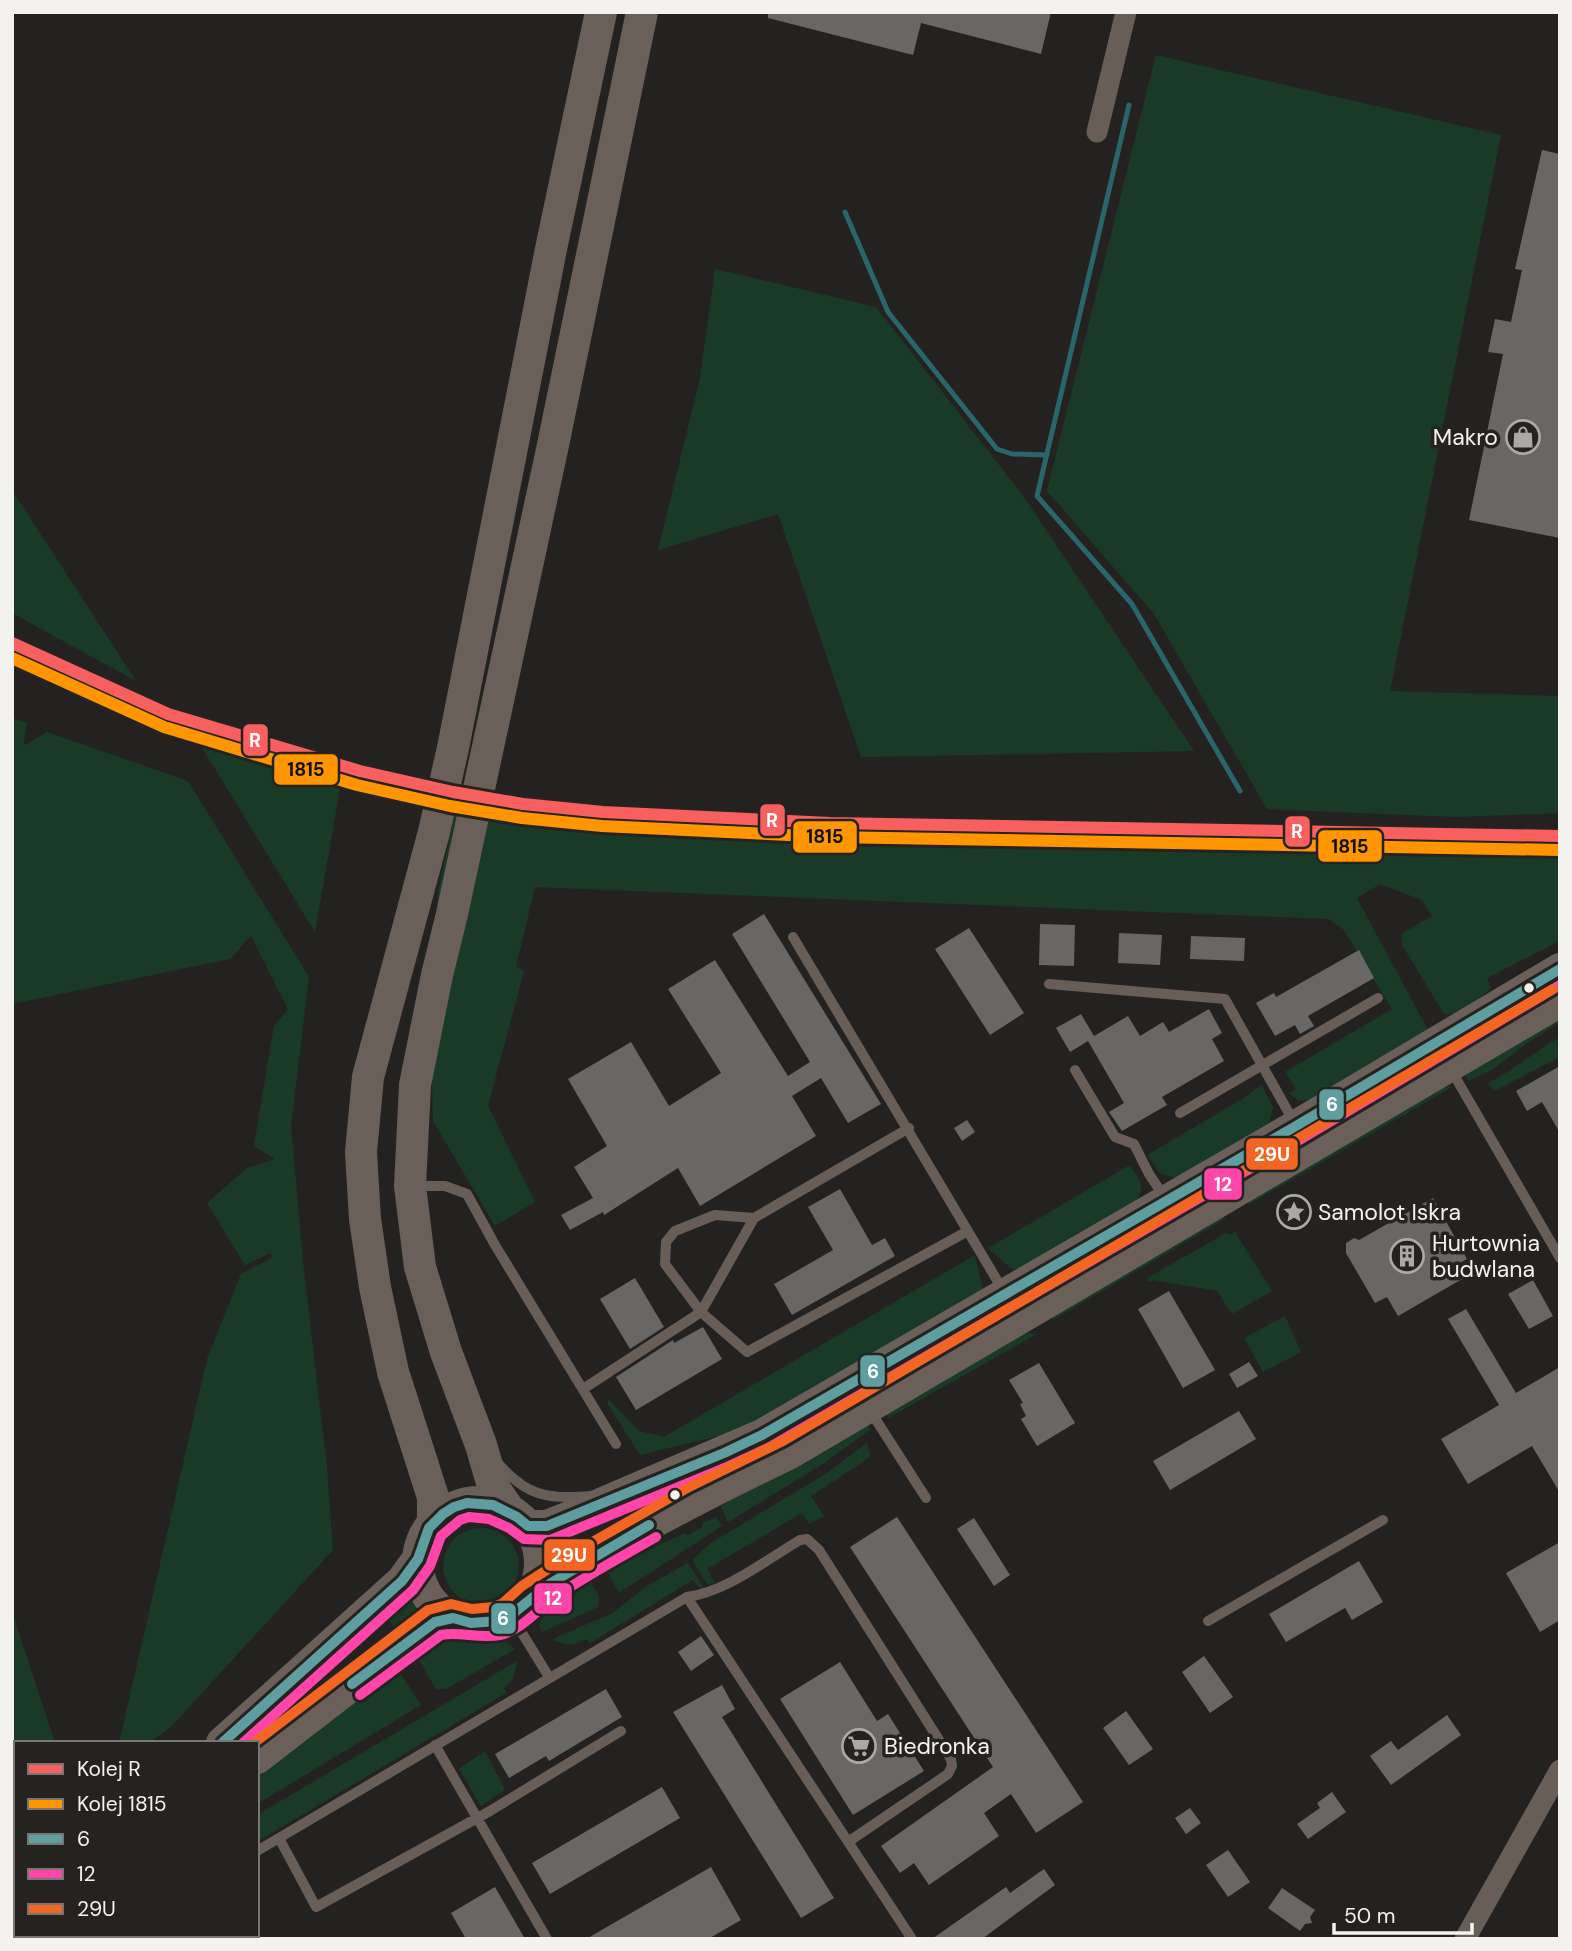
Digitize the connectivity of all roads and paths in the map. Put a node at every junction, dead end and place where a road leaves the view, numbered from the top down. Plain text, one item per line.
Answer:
1 (601, 12) edge
2 (642, 12) edge
3 (1126, 12) edge
4 (1097, 132) dead end
5 (793, 937) dead end
6 (1560, 969) edge
7 (1049, 984) dead end
8 (1378, 998) dead end
9 (1560, 1001) edge
10 (1449, 1065) junction
11 (1261, 1066) junction
12 (1075, 1070) dead end
13 (1180, 1113) dead end
14 (1296, 1126) junction
15 (909, 1128) junction
16 (410, 1186) junction
17 (1166, 1200) junction
18 (754, 1218) junction
19 (968, 1231) junction
20 (1560, 1258) edge
21 (1006, 1294) junction
22 (701, 1312) junction
23 (583, 1389) junction
24 (867, 1407) junction
25 (616, 1444) dead end
26 (481, 1445) junction
27 (625, 1494) junction
28 (926, 1498) dead end
29 (519, 1518) junction
30 (1383, 1520) dead end
31 (433, 1522) junction
32 (418, 1559) junction
33 (687, 1597) junction
34 (520, 1606) junction
35 (453, 1618) junction
36 (1208, 1621) dead end
37 (549, 1677) junction
38 (621, 1731) dead end
39 (224, 1741) edge
40 (435, 1745) junction
41 (259, 1756) edge
42 (1560, 1770) edge
43 (476, 1819) junction
44 (279, 1838) junction
45 (848, 1842) junction
46 (259, 1850) edge
47 (547, 1939) edge
48 (912, 1939) edge
49 (1465, 1939) edge

1 - 31 main road
2 - 16 main road
3 - 4 street
5 - 15 lane
6 - 14 main road
7 - 11 lane
8 - 11 lane
9 - 10 main road
10 - 20 lane
10 - 24 main road
11 - 13 lane
11 - 14 lane
12 - 17 lane
14 - 17 main road
15 - 18 lane
15 - 19 lane
16 - 23 lane
16 - 26 main road
17 - 21 main road
18 - 22 lane
18 - 22 lane
19 - 21 lane
19 - 22 lane
21 - 27 main road
22 - 23 lane
23 - 25 lane
24 - 28 lane
24 - 34 main road
26 - 27 lane
26 - 29 main road
27 - 29 main road
29 - 31 main road
29 - 34 main road
30 - 36 lane
31 - 32 main road
32 - 35 main road
32 - 39 main road
33 - 37 lane
33 - 45 lane
33 - 45 lane
34 - 35 main road
34 - 37 lane
35 - 41 main road
37 - 40 lane
38 - 43 lane
40 - 43 lane
40 - 44 lane
42 - 49 street
43 - 44 lane
43 - 47 lane
44 - 46 lane
45 - 48 lane

